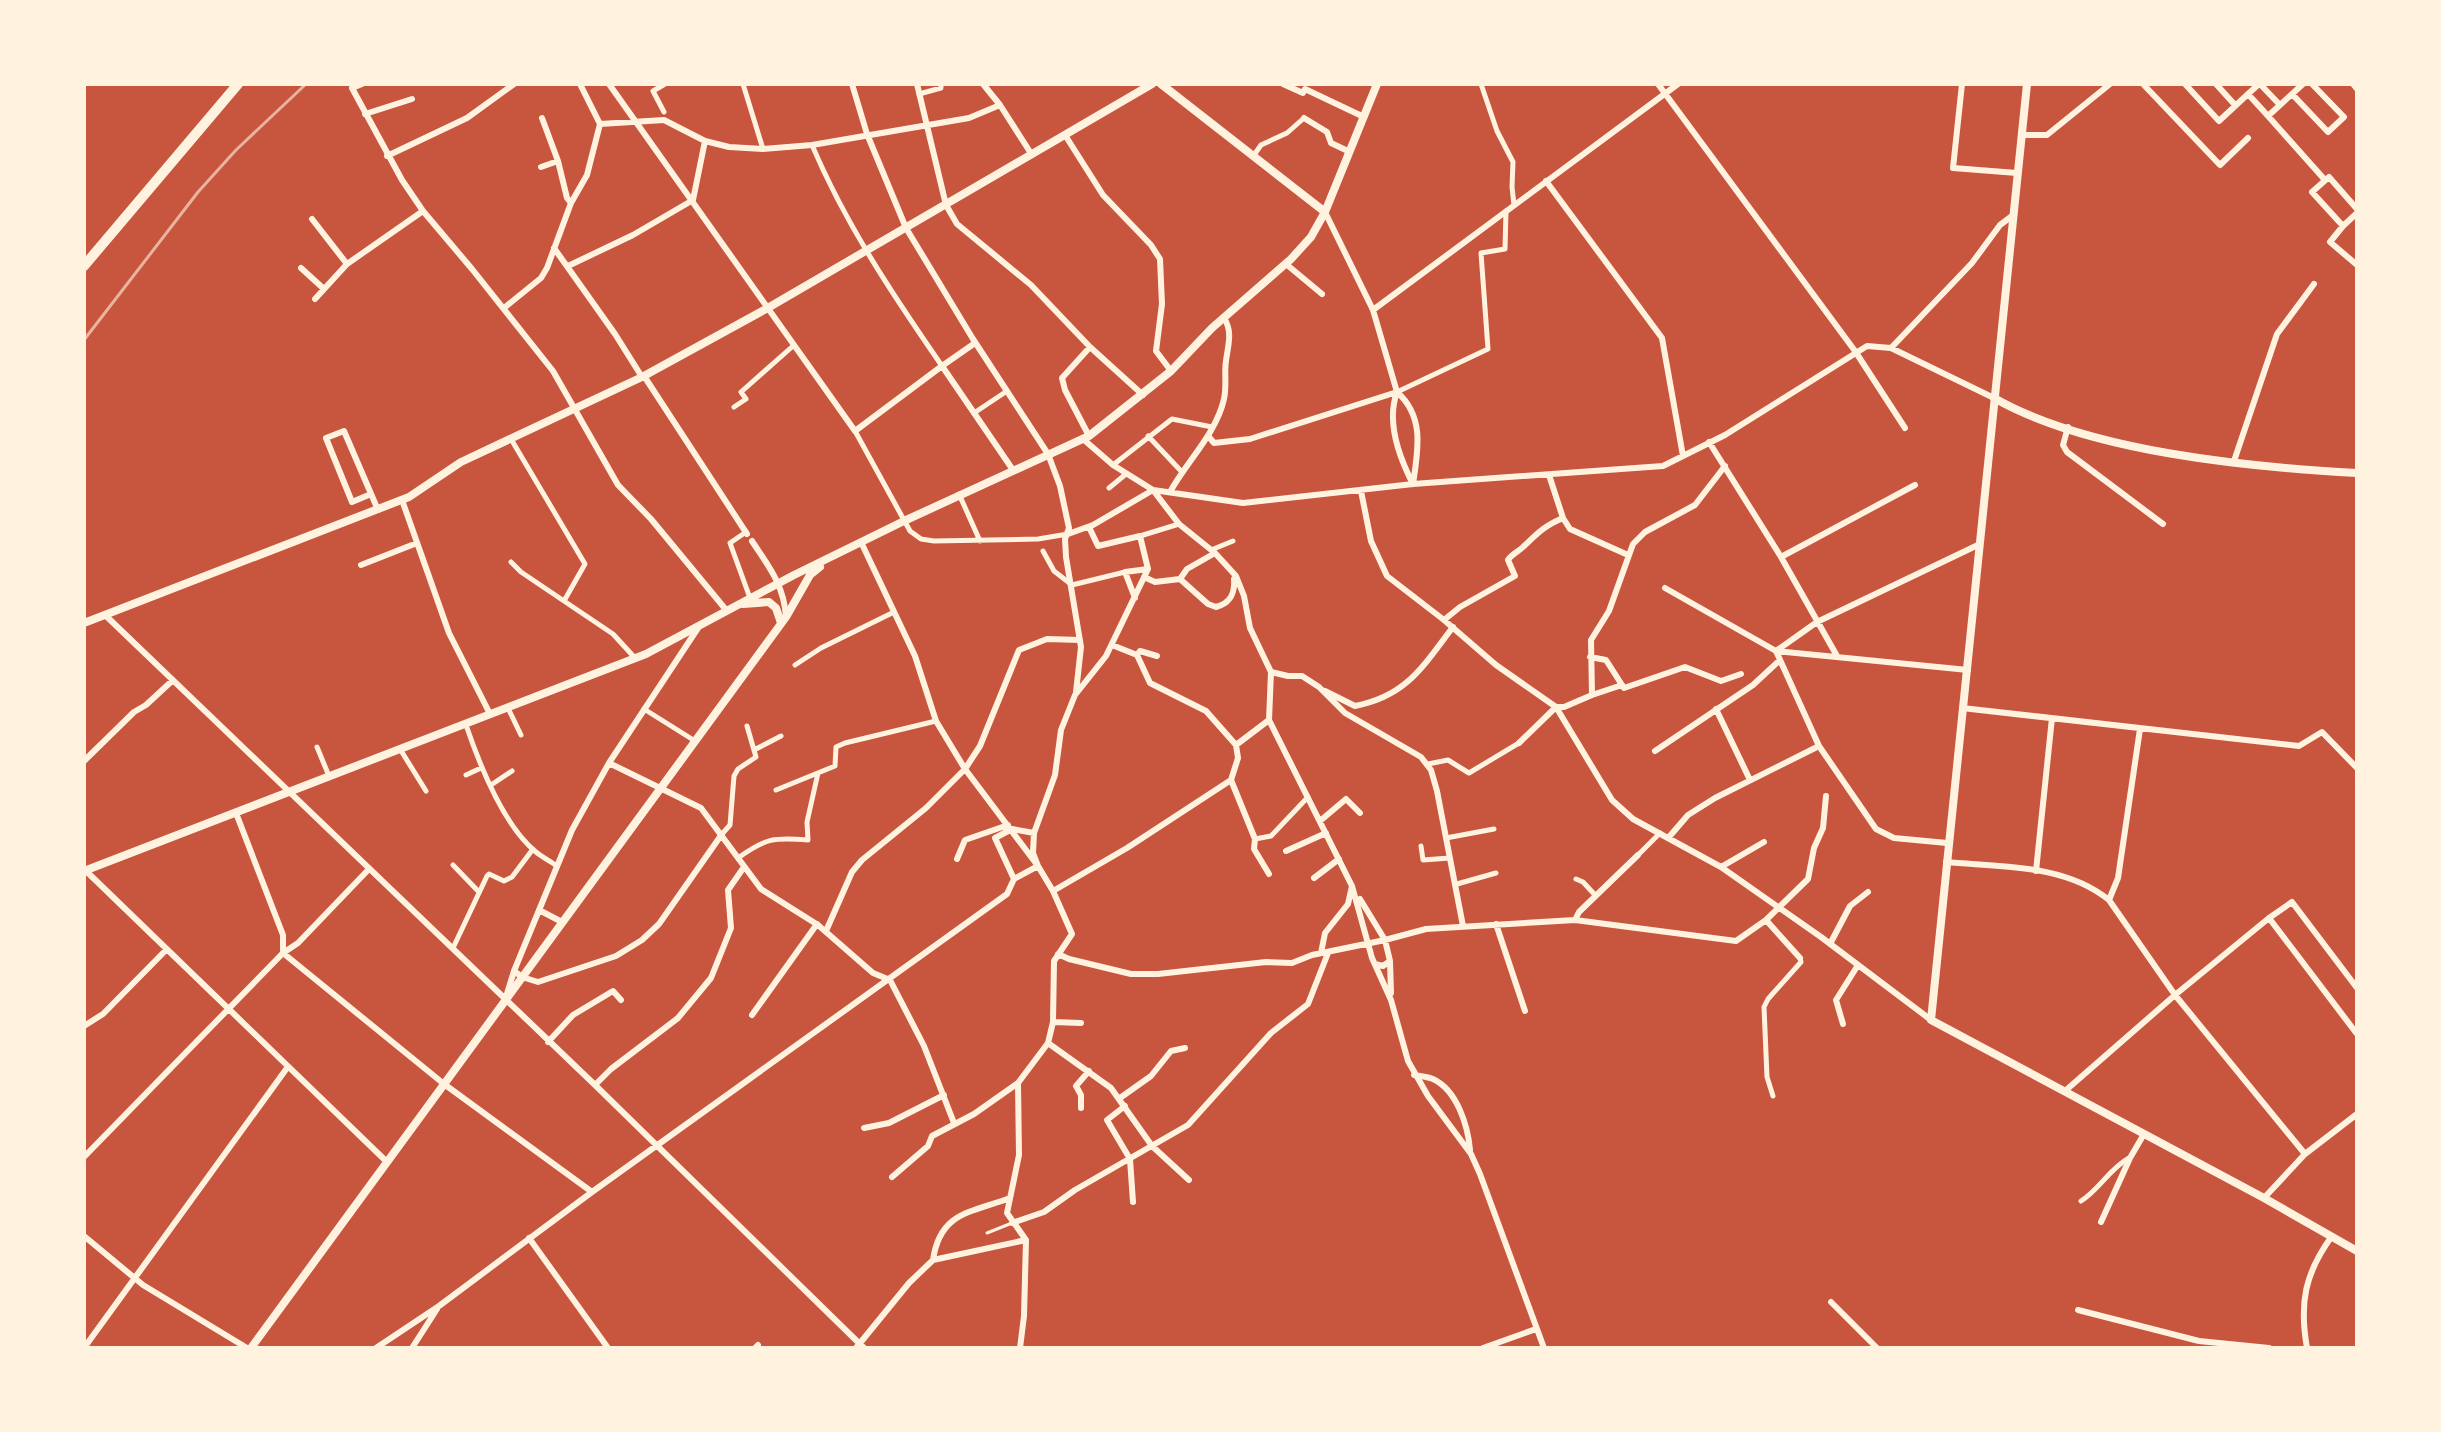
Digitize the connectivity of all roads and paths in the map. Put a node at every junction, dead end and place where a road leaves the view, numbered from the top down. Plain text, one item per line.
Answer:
1 (238, 84) edge
2 (362, 84) edge
3 (514, 84) edge
4 (580, 84) edge
5 (609, 84) edge
6 (665, 84) edge
7 (743, 84) edge
8 (852, 84) edge
9 (917, 84) edge
10 (941, 84) edge
11 (983, 84) edge
12 (1152, 84) edge
13 (1161, 84) edge
14 (1283, 84) edge
15 (1377, 84) edge
16 (1481, 84) edge
17 (1658, 84) edge
18 (1678, 84) edge
19 (1962, 84) edge
20 (2027, 84) edge
21 (2110, 84) edge
22 (2143, 84) edge
23 (2185, 84) edge
24 (2216, 84) edge
25 (2260, 84) edge
26 (2303, 84) edge
27 (2312, 84) edge
28 (2353, 84) edge
29 (500, 87) edge
30 (2357, 89) edge
31 (919, 94) junction
32 (1665, 94) junction
33 (2248, 94) junction
34 (2292, 94) junction
35 (412, 99) dead end
36 (1000, 105) junction
37 (2235, 105) junction
38 (2280, 105) junction
39 (664, 112) dead end
40 (365, 114) junction
41 (2268, 116) junction
42 (1364, 117) junction
43 (542, 118) dead end
44 (1304, 118) joint
45 (637, 121) junction
46 (600, 124) junction
47 (927, 124) junction
48 (867, 134) junction
49 (1065, 135) junction
50 (2022, 135) junction
51 (2248, 138) dead end
52 (705, 141) junction
53 (812, 145) junction
54 (763, 149) junction
55 (1350, 152) junction
56 (1032, 155) junction
57 (1254, 155) junction
58 (387, 156) junction
59 (558, 161) junction
60 (541, 167) dead end
61 (2017, 173) junction
62 (2325, 180) junction
63 (1546, 181) junction
64 (693, 200) junction
65 (571, 203) junction
66 (946, 205) junction
67 (1514, 205) junction
68 (423, 211) junction
69 (1506, 211) junction
70 (2357, 211) edge
71 (1325, 212) junction
72 (129, 215) junction
73 (2012, 216) junction
74 (312, 219) dead end
75 (2343, 226) junction
76 (906, 228) junction
77 (554, 248) junction
78 (865, 251) junction
79 (347, 264) junction
80 (1286, 264) junction
81 (2357, 265) edge
82 (84, 266) edge
83 (568, 266) junction
84 (301, 268) dead end
85 (84, 274) edge
86 (2314, 284) dead end
87 (324, 289) junction
88 (1322, 294) dead end
89 (315, 299) dead end
90 (504, 308) junction
91 (766, 309) junction
92 (1373, 310) junction
93 (1224, 318) junction
94 (974, 341) junction
95 (793, 346) junction
96 (1090, 347) junction
97 (1891, 348) junction
98 (1855, 351) junction
99 (941, 366) junction
100 (1171, 371) junction
101 (642, 377) junction
102 (1007, 391) junction
103 (1397, 392) junction
104 (1143, 395) junction
105 (1994, 398) junction
106 (734, 407) dead end
107 (575, 408) junction
108 (974, 413) junction
109 (1211, 426) junction
110 (2068, 427) junction
111 (1905, 428) dead end
112 (855, 431) junction
113 (1088, 436) junction
114 (1148, 436) junction
115 (1209, 437) junction
116 (511, 438) junction
117 (1709, 442) junction
118 (1048, 454) junction
119 (1683, 456) junction
120 (2234, 461) junction
121 (1113, 465) junction
122 (1725, 466) junction
123 (1011, 471) junction
124 (1181, 471) junction
125 (2357, 473) edge
126 (1126, 474) junction
127 (1549, 475) junction
128 (1413, 484) junction
129 (1915, 485) dead end
130 (1109, 488) dead end
131 (1149, 490) junction
132 (1361, 491) junction
133 (1170, 492) junction
134 (371, 494) junction
135 (959, 494) junction
136 (402, 500) junction
137 (378, 510) junction
138 (1563, 518) junction
139 (904, 521) junction
140 (2163, 524) dead end
141 (1091, 526) junction
142 (1179, 526) junction
143 (1066, 533) junction
144 (748, 536) junction
145 (1140, 536) junction
146 (980, 541) junction
147 (1233, 541) dead end
148 (861, 542) junction
149 (1980, 544) junction
150 (418, 546) junction
151 (1043, 551) dead end
152 (1213, 551) junction
153 (1628, 555) junction
154 (1781, 557) junction
155 (825, 561) junction
156 (511, 562) dead end
157 (361, 565) dead end
158 (1148, 569) junction
159 (1125, 572) junction
160 (1233, 572) junction
161 (1144, 577) junction
162 (1180, 579) junction
163 (778, 583) junction
164 (1072, 585) junction
165 (1665, 588) dead end
166 (1135, 598) junction
167 (746, 600) junction
168 (564, 601) junction
169 (727, 611) junction
170 (894, 612) junction
171 (105, 615) junction
172 (784, 620) junction
173 (1444, 620) junction
174 (1817, 622) junction
175 (84, 623) edge
176 (700, 625) junction
177 (1453, 627) junction
178 (1080, 643) junction
179 (1112, 645) junction
180 (1776, 651) junction
181 (1137, 655) junction
182 (1157, 656) dead end
183 (1837, 656) junction
184 (1590, 657) junction
185 (635, 658) junction
186 (1780, 660) junction
187 (795, 665) dead end
188 (1968, 670) junction
189 (1271, 672) junction
190 (1741, 674) dead end
191 (173, 680) junction
192 (1622, 685) junction
193 (1319, 687) junction
194 (1075, 695) junction
195 (1592, 695) junction
196 (1556, 707) junction
197 (508, 708) junction
198 (1962, 708) junction
199 (644, 709) junction
200 (1716, 709) junction
201 (490, 714) junction
202 (2052, 718) junction
203 (1269, 720) junction
204 (936, 721) junction
205 (465, 724) junction
206 (747, 726) dead end
207 (2140, 729) junction
208 (521, 735) dead end
209 (781, 736) dead end
210 (695, 741) junction
211 (1519, 743) joint
212 (1236, 745) junction
213 (1819, 746) junction
214 (317, 747) dead end
215 (400, 749) junction
216 (754, 750) junction
217 (1655, 751) dead end
218 (84, 761) edge
219 (609, 763) junction
220 (1428, 764) junction
221 (481, 768) junction
222 (2357, 768) edge
223 (965, 769) junction
224 (512, 771) dead end
225 (818, 773) junction
226 (466, 775) dead end
227 (329, 777) junction
228 (1231, 780) junction
229 (1750, 780) junction
230 (491, 785) junction
231 (661, 788) junction
232 (776, 790) dead end
233 (426, 791) dead end
234 (290, 792) junction
235 (1826, 796) dead end
236 (1308, 797) junction
237 (236, 813) junction
238 (1360, 813) dead end
239 (1320, 821) junction
240 (1010, 827) junction
241 (1494, 829) dead end
242 (1034, 833) junction
243 (1326, 833) junction
244 (1660, 833) junction
245 (722, 834) junction
246 (1669, 837) junction
247 (1446, 838) junction
248 (1255, 839) junction
249 (1764, 842) dead end
250 (1947, 843) junction
251 (1421, 846) dead end
252 (533, 849) junction
253 (1286, 851) dead end
254 (1638, 855) joint
255 (1451, 858) junction
256 (737, 859) junction
257 (957, 859) dead end
258 (1339, 859) junction
259 (1946, 862) junction
260 (453, 865) dead end
261 (557, 866) junction
262 (1038, 866) junction
263 (744, 867) junction
264 (1721, 867) junction
265 (369, 869) junction
266 (84, 871) edge
267 (2036, 871) junction
268 (1496, 873) dead end
269 (1269, 874) dead end
270 (1314, 878) dead end
271 (1014, 879) junction
272 (1576, 879) dead end
273 (1457, 884) junction
274 (1354, 889) junction
275 (478, 891) junction
276 (1053, 891) junction
277 (1868, 892) dead end
278 (1596, 896) junction
279 (2109, 900) junction
280 (1779, 906) junction
281 (539, 910) junction
282 (2269, 918) junction
283 (1575, 920) junction
284 (1765, 921) junction
285 (562, 922) junction
286 (817, 924) junction
287 (1496, 924) junction
288 (1463, 926) junction
289 (826, 931) junction
290 (1385, 940) junction
291 (1368, 944) junction
292 (1830, 944) junction
293 (452, 949) junction
294 (166, 950) junction
295 (283, 953) junction
296 (1324, 953) junction
297 (1058, 954) junction
298 (1800, 958) joint
299 (1390, 961) junction
300 (1375, 964) junction
301 (1858, 965) junction
302 (514, 971) junction
303 (522, 977) junction
304 (890, 980) junction
305 (2357, 988) edge
306 (2175, 995) junction
307 (505, 1000) junction
308 (621, 1000) dead end
309 (1391, 1000) junction
310 (228, 1010) junction
311 (1525, 1011) dead end
312 (752, 1015) dead end
313 (2357, 1017) edge
314 (1931, 1020) junction
315 (1053, 1022) junction
316 (1081, 1023) dead end
317 (2349, 1023) junction
318 (1843, 1024) dead end
319 (84, 1026) edge
320 (2357, 1034) edge
321 (548, 1042) junction
322 (1048, 1043) junction
323 (1185, 1048) dead end
324 (287, 1068) junction
325 (1089, 1071) junction
326 (1414, 1075) junction
327 (1018, 1083) junction
328 (444, 1084) junction
329 (595, 1085) junction
330 (2065, 1091) junction
331 (944, 1095) junction
332 (1773, 1096) dead end
333 (1120, 1098) junction
334 (1125, 1106) junction
335 (1081, 1108) dead end
336 (2357, 1114) edge
337 (954, 1123) junction
338 (864, 1128) dead end
339 (2144, 1134) junction
340 (657, 1145) junction
341 (1152, 1146) junction
342 (1471, 1154) junction
343 (2305, 1154) junction
344 (84, 1157) edge
345 (2130, 1158) junction
346 (1130, 1159) junction
347 (387, 1162) junction
348 (892, 1177) dead end
349 (1189, 1180) dead end
350 (592, 1192) junction
351 (1010, 1198) junction
352 (2264, 1198) junction
353 (2081, 1201) dead end
354 (1133, 1202) dead end
355 (2101, 1222) dead end
356 (1012, 1223) junction
357 (987, 1233) dead end
358 (84, 1236) edge
359 (2332, 1236) junction
360 (529, 1238) junction
361 (1026, 1240) junction
362 (2357, 1251) edge
363 (933, 1260) junction
364 (134, 1278) junction
365 (1831, 1302) dead end
366 (439, 1306) junction
367 (2078, 1310) dead end
368 (1536, 1329) junction
369 (860, 1347) edge
370 (84, 1348) edge
371 (249, 1348) edge
372 (376, 1348) edge
373 (412, 1348) edge
374 (608, 1348) edge
375 (1020, 1348) edge
376 (1483, 1348) edge
377 (1544, 1348) edge
378 (1877, 1348) edge
379 (2269, 1348) edge
380 (2307, 1348) edge

1 - 72 main road
2 - 40 street
3 - 29 street
4 - 46 street
5 - 45 street
6 - 39 street
7 - 54 street
8 - 48 street
9 - 31 street
10 - 31 street
11 - 36 street
12 - 49 street
13 - 57 street
14 - 42 street
15 - 42 street
16 - 67 street
17 - 32 street
18 - 32 street
19 - 61 street
20 - 50 street
21 - 50 street
22 - 51 street
23 - 37 street
24 - 37 street
25 - 33 street
25 - 38 street
26 - 34 street
27 - 34 street
28 - 30 street
29 - 58 street
31 - 47 street
32 - 63 street
32 - 98 street
33 - 37 street
33 - 41 street
34 - 38 street
35 - 40 street
36 - 47 street
36 - 56 street
38 - 41 street
40 - 58 street
41 - 62 street
42 - 55 street
43 - 59 street
44 - 55 street
44 - 57 street
45 - 46 street
45 - 52 street
45 - 64 street
46 - 65 street
47 - 48 street
47 - 66 street
48 - 53 street
48 - 76 street
49 - 56 street
49 - 100 street
50 - 61 street
52 - 54 street
52 - 64 street
53 - 54 street
53 - 78 street
55 - 71 street
56 - 66 street
57 - 71 street
58 - 68 street
59 - 60 street
59 - 65 street
61 - 73 street
62 - 70 street
62 - 75 street
63 - 67 street
63 - 119 street
64 - 83 street
64 - 91 street
65 - 77 street
66 - 76 street
66 - 96 street
67 - 69 street
68 - 79 street
68 - 90 street
69 - 92 street
69 - 103 street
70 - 75 street
71 - 80 street
71 - 92 street
72 - 82 main road
72 - 85 main road
73 - 97 street
73 - 105 street
74 - 79 street
75 - 81 street
76 - 78 street
76 - 94 street
77 - 83 street
77 - 90 street
78 - 91 street
78 - 99 street
79 - 87 street
80 - 88 street
80 - 93 street
83 - 101 street
84 - 87 street
86 - 120 street
87 - 89 street
90 - 107 street
91 - 95 street
91 - 101 street
92 - 103 street
93 - 100 street
93 - 109 street
94 - 99 street
94 - 102 street
95 - 106 street
95 - 112 street
96 - 104 street
96 - 113 street
97 - 98 street
97 - 105 street
98 - 111 street
98 - 117 street
99 - 108 street
99 - 112 street
100 - 104 street
101 - 107 street
101 - 144 street
102 - 108 street
102 - 118 street
103 - 115 street
103 - 128 street
103 - 128 street
104 - 113 street
105 - 110 street
105 - 149 street
107 - 116 street
107 - 169 street
108 - 123 street
109 - 114 street
109 - 115 street
110 - 120 street
110 - 140 street
112 - 139 street
113 - 118 street
113 - 121 street
114 - 121 street
114 - 124 street
115 - 124 street
116 - 136 street
116 - 168 street
117 - 119 street
117 - 122 street
118 - 123 street
118 - 143 street
119 - 127 street
120 - 125 street
121 - 126 street
122 - 153 street
122 - 154 street
123 - 135 street
124 - 133 street
126 - 130 street
126 - 131 street
127 - 128 street
127 - 138 street
128 - 132 street
129 - 154 street
131 - 133 street
131 - 141 street
131 - 142 street
132 - 133 street
132 - 173 street
134 - 134 street
134 - 137 street
135 - 139 street
135 - 146 street
136 - 137 street
136 - 150 street
137 - 171 street
138 - 153 street
138 - 173 street
139 - 146 street
139 - 148 street
141 - 143 street
141 - 145 street
142 - 145 street
142 - 152 street
143 - 146 street
143 - 164 street
144 - 163 street
144 - 167 street
145 - 158 street
147 - 152 street
148 - 155 street
148 - 170 street
149 - 174 street
149 - 188 street
150 - 157 street
150 - 201 street
151 - 164 street
152 - 160 street
152 - 162 street
153 - 184 street
154 - 174 street
155 - 163 street
155 - 172 street
156 - 168 street
158 - 159 street
158 - 161 street
159 - 164 street
159 - 166 street
160 - 162 street
160 - 189 street
161 - 162 street
161 - 166 street
163 - 167 street
163 - 172 street
164 - 178 street
165 - 180 street
166 - 179 street
167 - 169 street
167 - 172 street
168 - 185 street
169 - 176 street
170 - 187 street
170 - 204 street
171 - 175 street
171 - 191 street
172 - 210 street
173 - 177 street
174 - 180 street
174 - 183 street
176 - 185 street
176 - 199 street
177 - 193 street
177 - 196 street
178 - 194 street
178 - 223 street
179 - 181 street
179 - 194 street
180 - 183 street
180 - 186 street
181 - 182 street
181 - 212 street
183 - 188 street
184 - 192 street
184 - 195 street
185 - 197 street
186 - 200 street
186 - 213 street
188 - 198 street
189 - 193 street
189 - 203 street
190 - 192 street
191 - 218 street
191 - 234 street
192 - 195 street
193 - 220 street
194 - 242 street
195 - 196 street
196 - 211 street
196 - 244 street
197 - 201 street
197 - 208 street
198 - 202 street
198 - 250 street
199 - 210 street
199 - 219 street
200 - 217 street
200 - 229 street
201 - 205 street
202 - 207 street
202 - 267 street
203 - 212 street
203 - 236 street
204 - 223 street
204 - 225 street
205 - 215 street
205 - 221 street
206 - 216 street
207 - 222 street
207 - 279 street
209 - 216 street
210 - 231 street
211 - 220 street
212 - 228 street
213 - 229 street
213 - 250 street
214 - 227 street
215 - 227 street
215 - 233 street
216 - 245 street
219 - 231 street
219 - 261 street
220 - 247 street
221 - 226 street
221 - 230 street
223 - 240 street
223 - 289 street
224 - 230 street
225 - 232 street
225 - 256 street
227 - 234 street
228 - 248 street
228 - 276 street
229 - 246 street
230 - 252 street
231 - 245 street
231 - 285 street
234 - 237 street
234 - 265 street
235 - 280 street
236 - 239 street
236 - 248 street
237 - 266 street
237 - 295 street
238 - 239 street
239 - 243 street
240 - 242 street
240 - 257 street
240 - 262 street
240 - 271 street
241 - 247 street
242 - 262 street
243 - 253 street
243 - 258 street
244 - 246 street
244 - 254 street
245 - 256 street
245 - 303 street
246 - 264 street
247 - 255 street
248 - 269 street
249 - 264 street
250 - 259 street
251 - 255 street
252 - 261 street
252 - 275 street
254 - 278 street
255 - 273 street
256 - 263 street
258 - 270 street
258 - 274 street
259 - 267 street
259 - 314 street
260 - 275 street
261 - 281 street
262 - 271 street
262 - 276 street
263 - 286 street
263 - 329 street
264 - 280 street
265 - 293 street
265 - 295 street
266 - 294 street
267 - 279 street
268 - 273 street
271 - 304 street
272 - 278 street
273 - 288 street
274 - 290 street
274 - 291 street
274 - 296 street
275 - 293 street
276 - 297 street
277 - 292 street
278 - 283 street
279 - 306 street
280 - 284 street
280 - 292 street
281 - 285 street
281 - 302 street
282 - 305 street
282 - 306 street
282 - 317 street
283 - 284 street
283 - 287 street
284 - 298 street
285 - 303 street
286 - 289 street
286 - 312 street
287 - 288 street
287 - 311 street
288 - 290 street
289 - 304 street
290 - 291 street
290 - 299 street
291 - 296 street
291 - 300 street
292 - 301 street
293 - 307 street
294 - 310 street
294 - 319 street
295 - 310 street
295 - 328 street
296 - 297 street
296 - 341 street
297 - 315 street
298 - 332 street
299 - 300 street
299 - 309 street
300 - 309 street
301 - 314 street
301 - 318 street
302 - 303 street
302 - 307 street
303 - 307 street
304 - 331 street
304 - 340 street
306 - 330 street
306 - 343 street
307 - 321 street
307 - 328 street
308 - 321 street
309 - 326 street
310 - 324 street
310 - 344 street
313 - 317 street
314 - 330 street
315 - 316 street
315 - 322 street
317 - 320 street
321 - 329 street
322 - 325 street
322 - 327 street
323 - 333 street
324 - 347 street
324 - 364 street
325 - 333 street
325 - 335 street
326 - 342 street
326 - 342 street
327 - 337 street
327 - 351 street
328 - 347 street
328 - 350 street
329 - 340 street
330 - 339 street
331 - 337 street
331 - 338 street
333 - 334 street
334 - 341 street
334 - 346 street
336 - 343 street
337 - 348 street
339 - 345 street
339 - 352 street
340 - 350 street
340 - 369 street
341 - 346 street
341 - 349 street
342 - 368 street
343 - 352 street
345 - 353 street
345 - 355 street
346 - 354 street
346 - 356 street
347 - 371 street
350 - 360 street
351 - 356 street
351 - 363 street
352 - 359 street
356 - 357 lane
356 - 361 street
358 - 364 street
359 - 362 street
359 - 380 street
360 - 366 street
360 - 374 street
361 - 363 street
361 - 375 street
363 - 369 street
364 - 370 street
364 - 371 street
365 - 378 street
366 - 372 street
366 - 373 street
367 - 379 street
368 - 376 street
368 - 377 street

